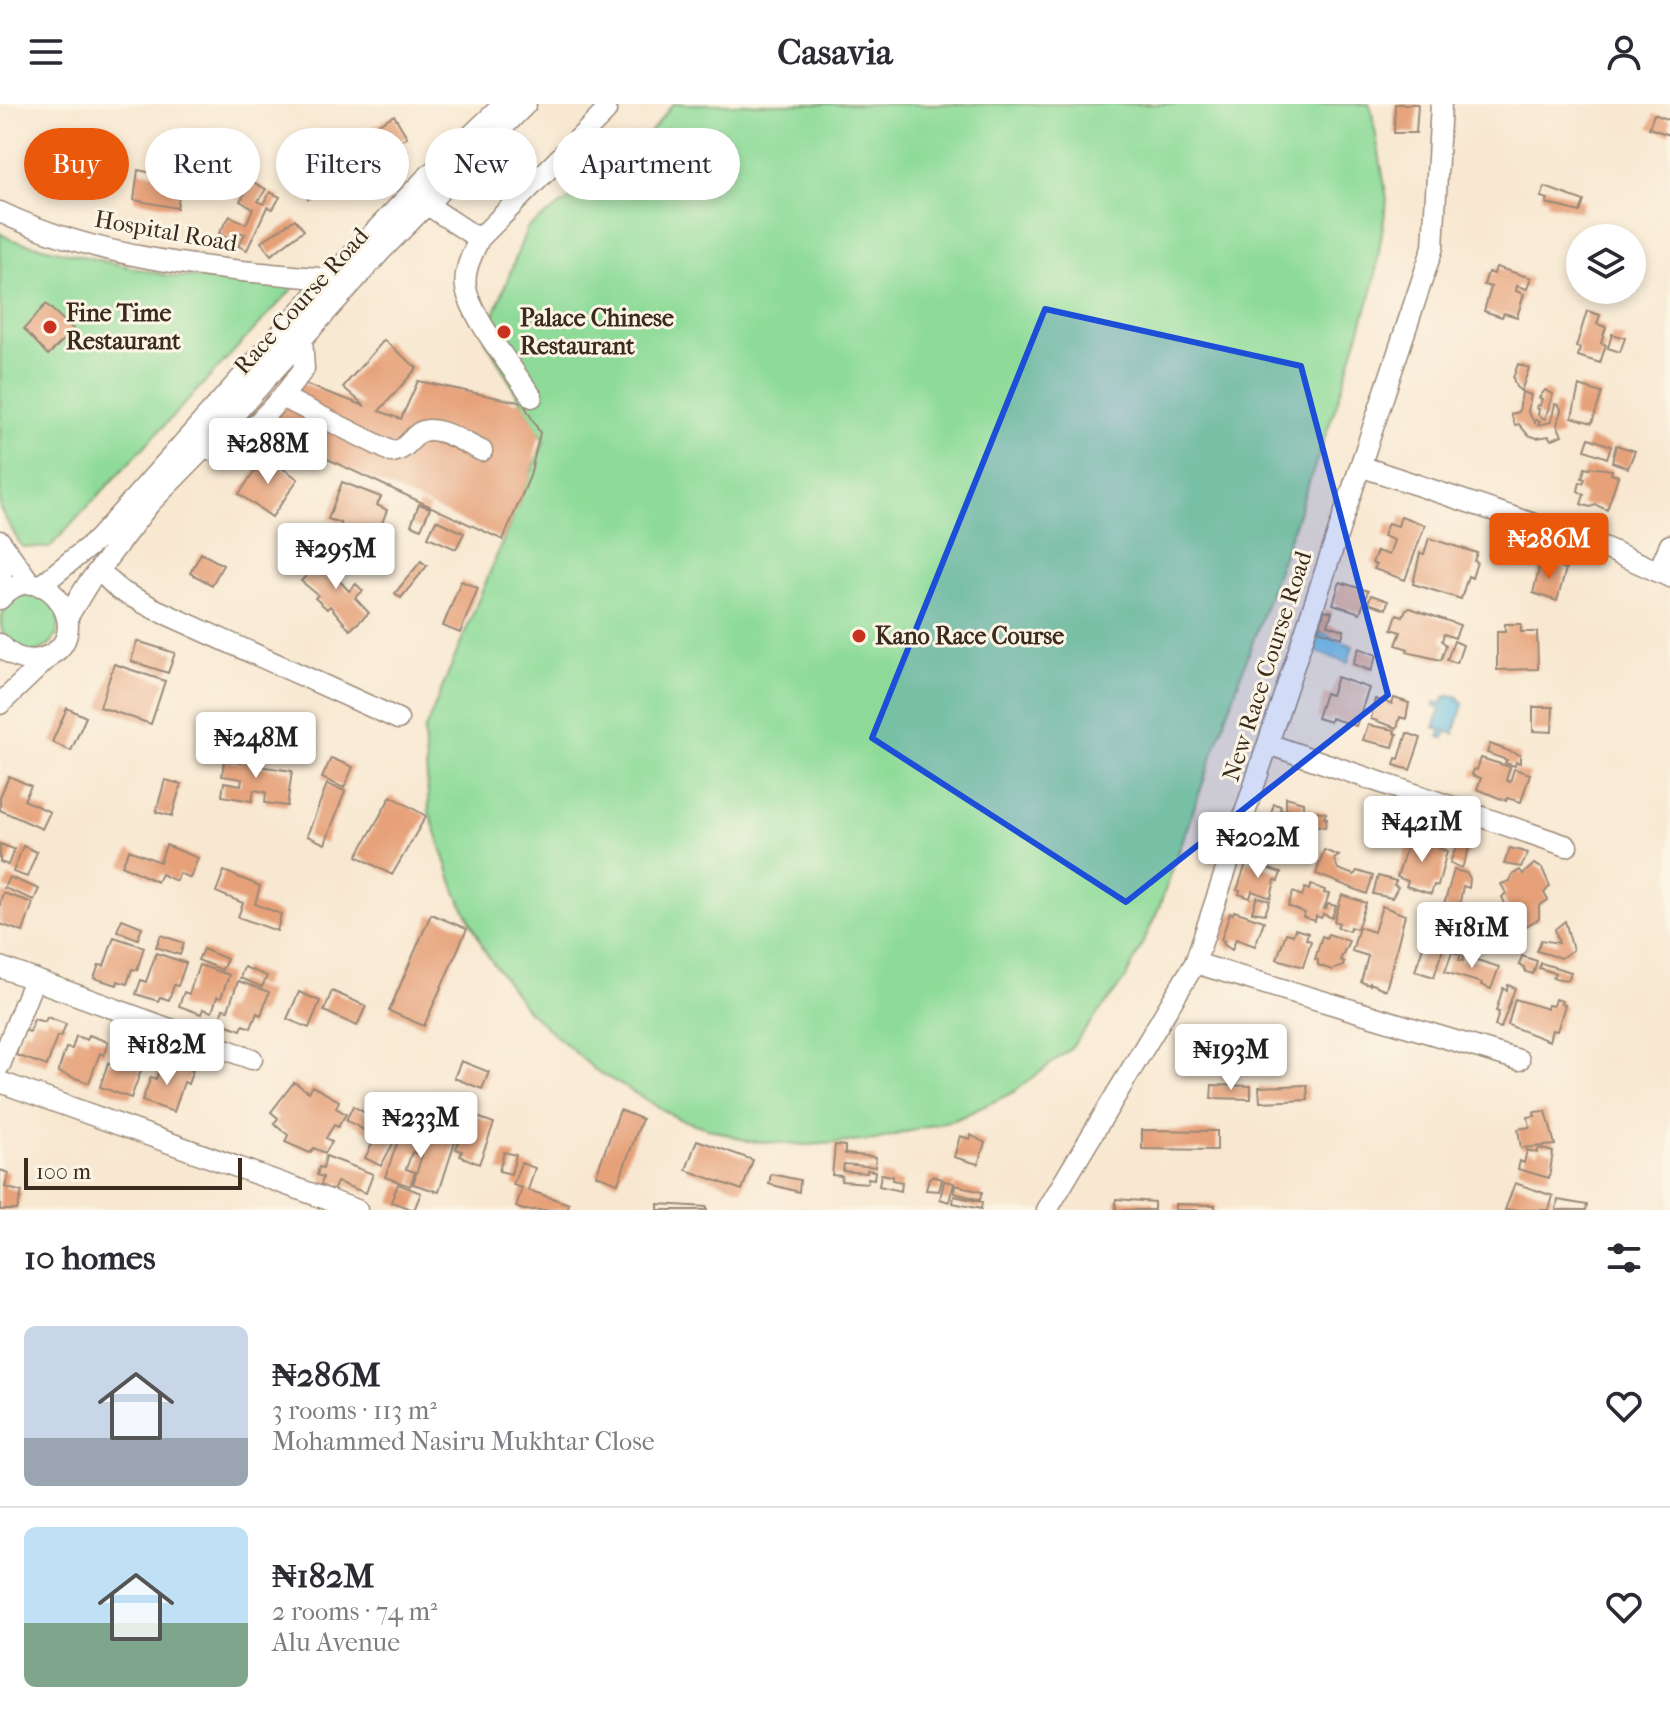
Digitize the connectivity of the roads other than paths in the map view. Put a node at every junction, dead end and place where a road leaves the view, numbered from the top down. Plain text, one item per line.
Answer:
1 (504, 104) edge
2 (526, 104) edge
3 (1441, 104) edge
4 (606, 111) dead end
5 (426, 204) junction
6 (0, 212) edge
7 (479, 239) junction
8 (329, 279) junction
9 (302, 338) junction
10 (282, 397) junction
11 (532, 397) dead end
12 (203, 449) junction
13 (482, 451) dead end
14 (1360, 466) junction
15 (0, 542) edge
16 (1670, 545) edge
17 (99, 570) junction
18 (1664, 575) edge
19 (36, 585) junction
20 (1, 598) edge
21 (67, 618) junction
22 (0, 644) edge
23 (57, 649) junction
24 (0, 704) edge
25 (398, 719) dead end
26 (1268, 744) junction
27 (1567, 846) dead end
28 (1195, 963) junction
29 (0, 967) edge
30 (34, 979) junction
31 (252, 1059) dead end
32 (1519, 1060) dead end
33 (0, 1065) edge
34 (0, 1082) edge
35 (357, 1210) edge
36 (1047, 1210) edge

1 - 8 street, Race Course Road
2 - 5 street, Race Course Road
3 - 14 street, New Race Course Road
4 - 7 street
5 - 7 street
5 - 9 street, Race Course Road
6 - 8 street, Hospital Road
7 - 11 street
8 - 19 street, Race Course Road
9 - 10 street
9 - 12 street, Race Course Road
10 - 12 street
10 - 13 street
12 - 17 street, Race Course Road
14 - 18 street
14 - 26 street, New Race Course Road
15 - 19 street
15 - 20 street
16 - 18 street
17 - 21 street, Race Course Road
17 - 25 street
19 - 20 street, Race Course Road
19 - 21 street
21 - 23 street, Race Course Road
22 - 23 street
23 - 24 street
26 - 27 street
26 - 28 street, New Race Course Road
28 - 32 street
28 - 36 street, New Race Course Road
29 - 30 street
30 - 31 street
30 - 33 street
34 - 35 street

